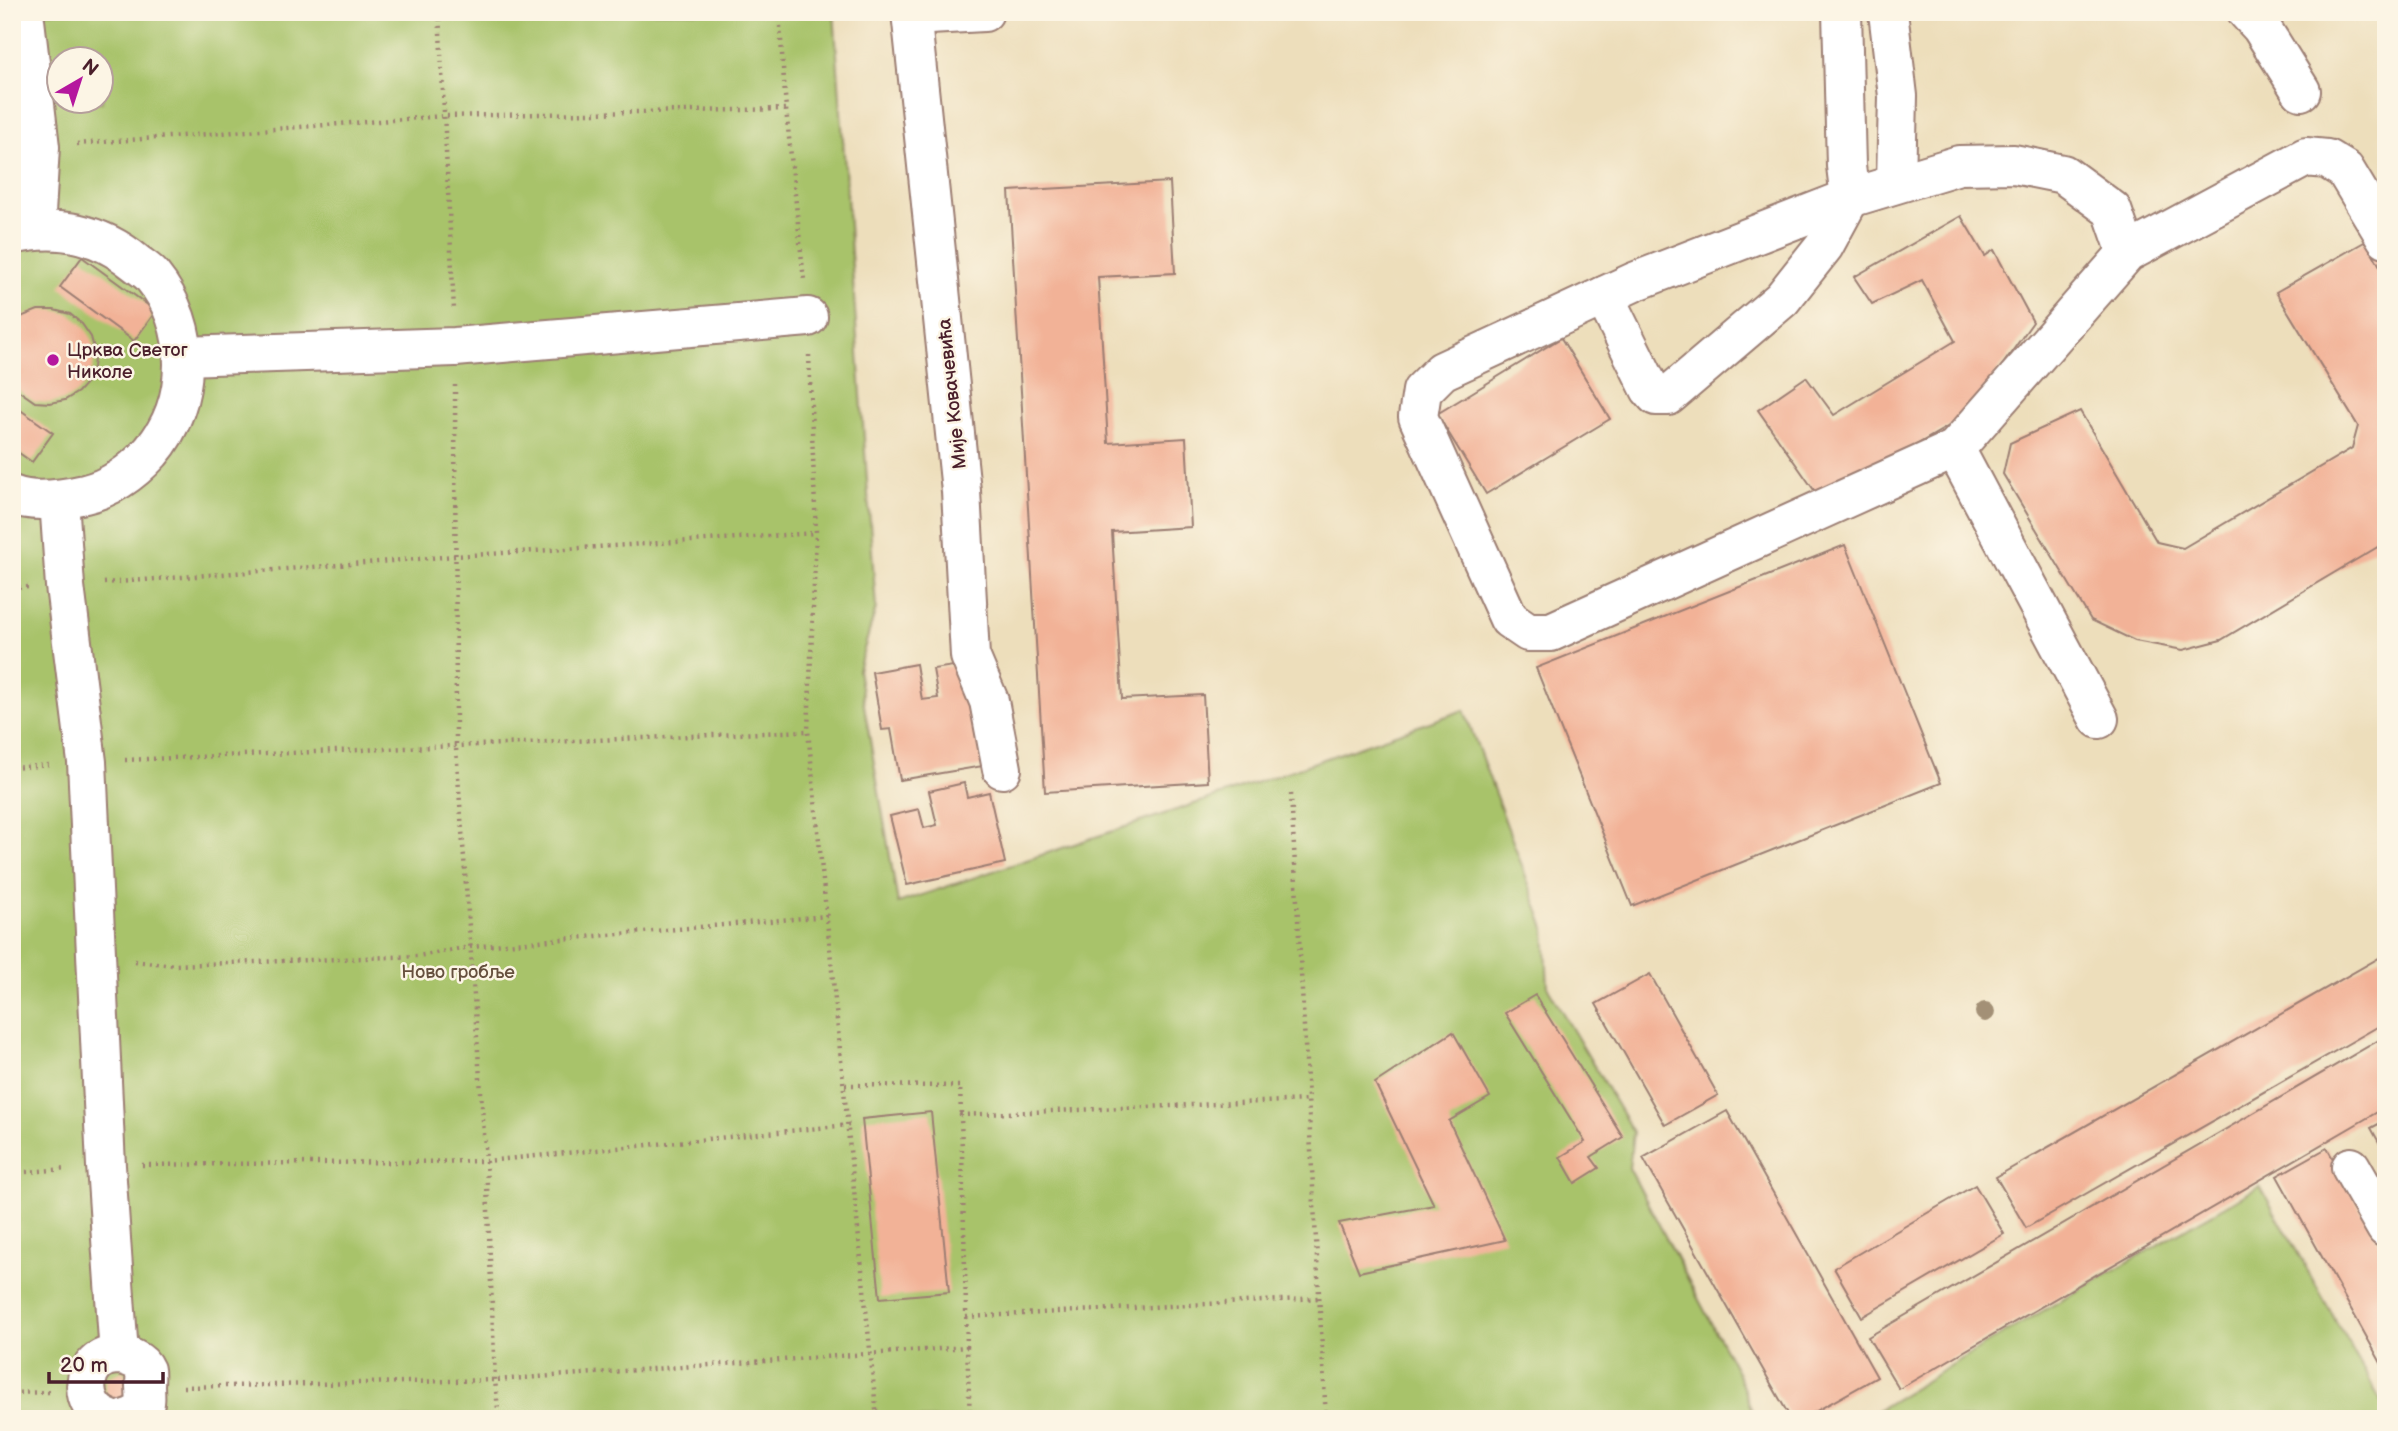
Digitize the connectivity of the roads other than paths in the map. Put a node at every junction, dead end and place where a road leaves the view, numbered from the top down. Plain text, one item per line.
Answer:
1 (24, 12) edge
2 (984, 12) edge
3 (1842, 12) edge
4 (1888, 12) edge
5 (2248, 12) edge
6 (911, 14) edge
7 (2301, 91) dead end
8 (1896, 183) junction
9 (1850, 198) junction
10 (23, 232) edge
11 (2386, 238) edge
12 (2127, 253) junction
13 (1604, 296) junction
14 (808, 317) road end
15 (184, 356) junction
16 (1955, 449) junction
17 (12, 495) edge
18 (60, 500) junction
19 (2099, 719) dead end
20 (1002, 769) dead end
21 (2351, 1167) dead end
22 (2386, 1228) edge
23 (119, 1355) junction
24 (135, 1404) edge
25 (109, 1419) edge

1 - 10 street
2 - 6 street, Мије Ковачевића
3 - 9 street
4 - 8 street
5 - 7 street
6 - 20 street, Мије Ковачевића
8 - 9 street
8 - 12 street
9 - 13 street
9 - 13 street
10 - 15 street
11 - 12 street
12 - 16 street
13 - 16 street
14 - 15 street
15 - 18 street
16 - 19 street
17 - 18 street
18 - 23 street
21 - 22 street
23 - 24 street
23 - 25 street

